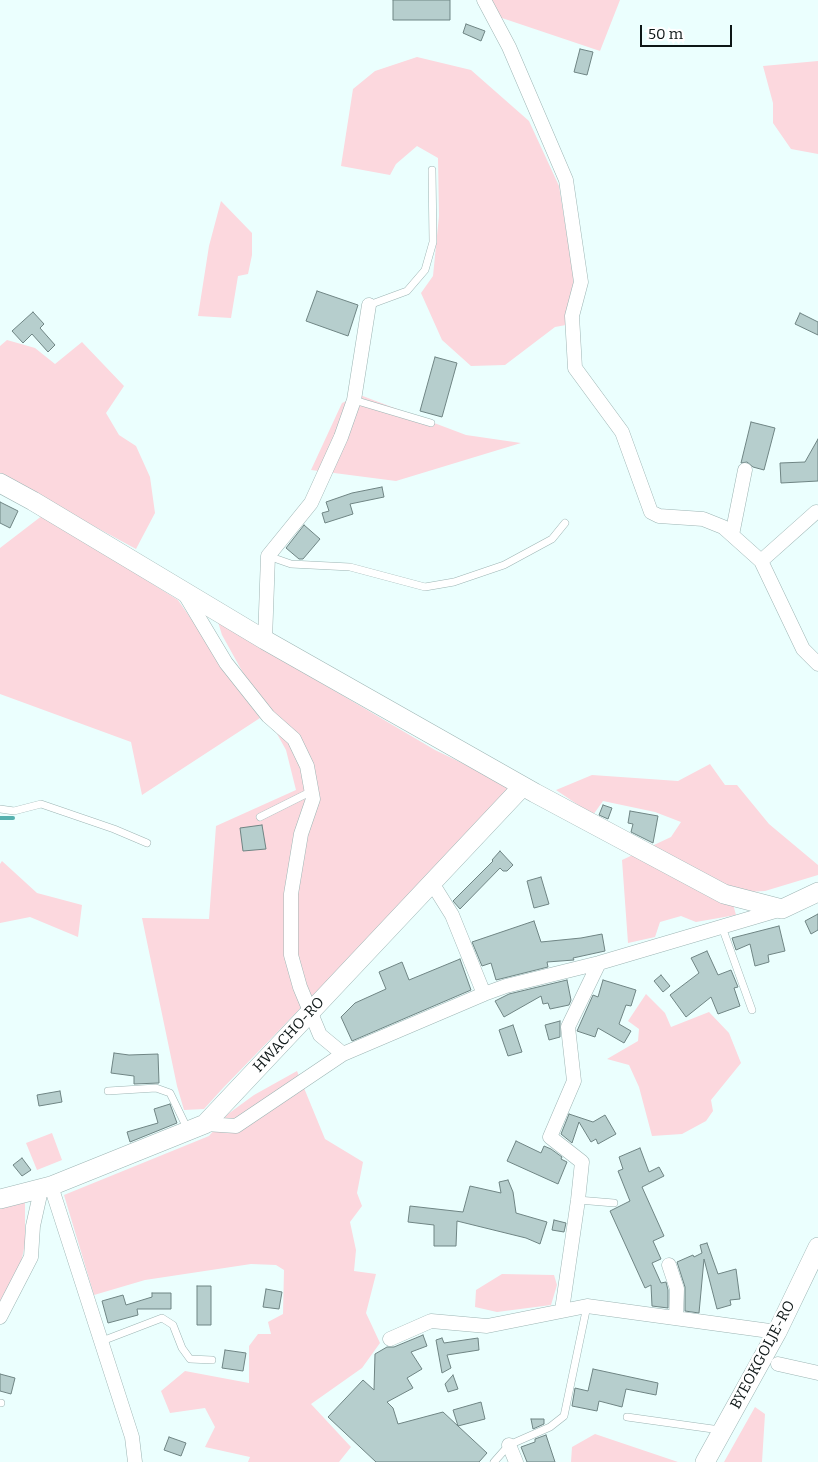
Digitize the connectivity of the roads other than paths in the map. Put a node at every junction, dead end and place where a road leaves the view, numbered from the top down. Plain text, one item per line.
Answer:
1 (484, 0) edge
2 (432, 170) dead end
3 (369, 306) joint
4 (354, 400) junction
5 (431, 423) dead end
6 (745, 470) dead end
7 (0, 483) edge
8 (816, 512) dead end
9 (565, 523) dead end
10 (732, 535) junction
11 (268, 556) junction
12 (761, 561) junction
13 (182, 589) junction
14 (265, 640) junction
15 (818, 664) edge
16 (522, 786) junction
17 (312, 790) junction
18 (0, 809) edge
19 (260, 817) dead end
20 (147, 844) dead end
21 (432, 883) junction
22 (818, 892) edge
23 (782, 909) junction
24 (722, 927) junction
25 (599, 964) junction
26 (484, 994) junction
27 (752, 1010) dead end
28 (310, 1013) junction
29 (343, 1054) junction
30 (108, 1091) dead end
31 (196, 1127) junction
32 (46, 1188) junction
33 (0, 1199) edge
34 (578, 1200) junction
35 (614, 1203) dead end
36 (818, 1247) edge
37 (669, 1264) dead end
38 (587, 1306) junction
39 (562, 1310) junction
40 (0, 1317) edge
41 (676, 1318) junction
42 (777, 1332) junction
43 (390, 1339) dead end
44 (102, 1341) junction
45 (212, 1360) dead end
46 (778, 1364) dead end
47 (818, 1373) edge
48 (627, 1417) dead end
49 (722, 1431) junction
50 (509, 1445) junction
51 (135, 1462) edge
52 (494, 1462) edge
53 (516, 1462) edge
54 (705, 1462) edge

1 - 10 street
2 - 3 lane
3 - 4 street
4 - 5 lane
4 - 11 street
6 - 10 street
7 - 13 street
8 - 12 street
9 - 11 lane
10 - 12 street
11 - 14 street
12 - 15 street
13 - 14 street
13 - 17 street
14 - 16 street
16 - 21 street, HWACHO-RO
16 - 23 street
17 - 19 lane
17 - 28 street
18 - 20 lane
21 - 26 street
21 - 28 street, HWACHO-RO
22 - 23 street
23 - 24 street
24 - 25 street
24 - 27 lane
25 - 26 street
25 - 34 street
26 - 29 street
28 - 29 street
28 - 31 street, HWACHO-RO
29 - 31 street
30 - 31 lane
31 - 32 street, HWACHO-RO
32 - 33 street, HWACHO-RO
32 - 40 street
32 - 44 street
34 - 35 lane
34 - 39 street
36 - 42 street, BYEOKGOLJE-RO
37 - 41 street
38 - 39 street
38 - 41 street
38 - 50 lane
39 - 43 street
41 - 42 street
42 - 49 street, BYEOKGOLJE-RO
44 - 45 lane
44 - 51 street
46 - 47 street
48 - 49 lane
49 - 54 street, BYEOKGOLJE-RO
50 - 52 lane
50 - 53 street

